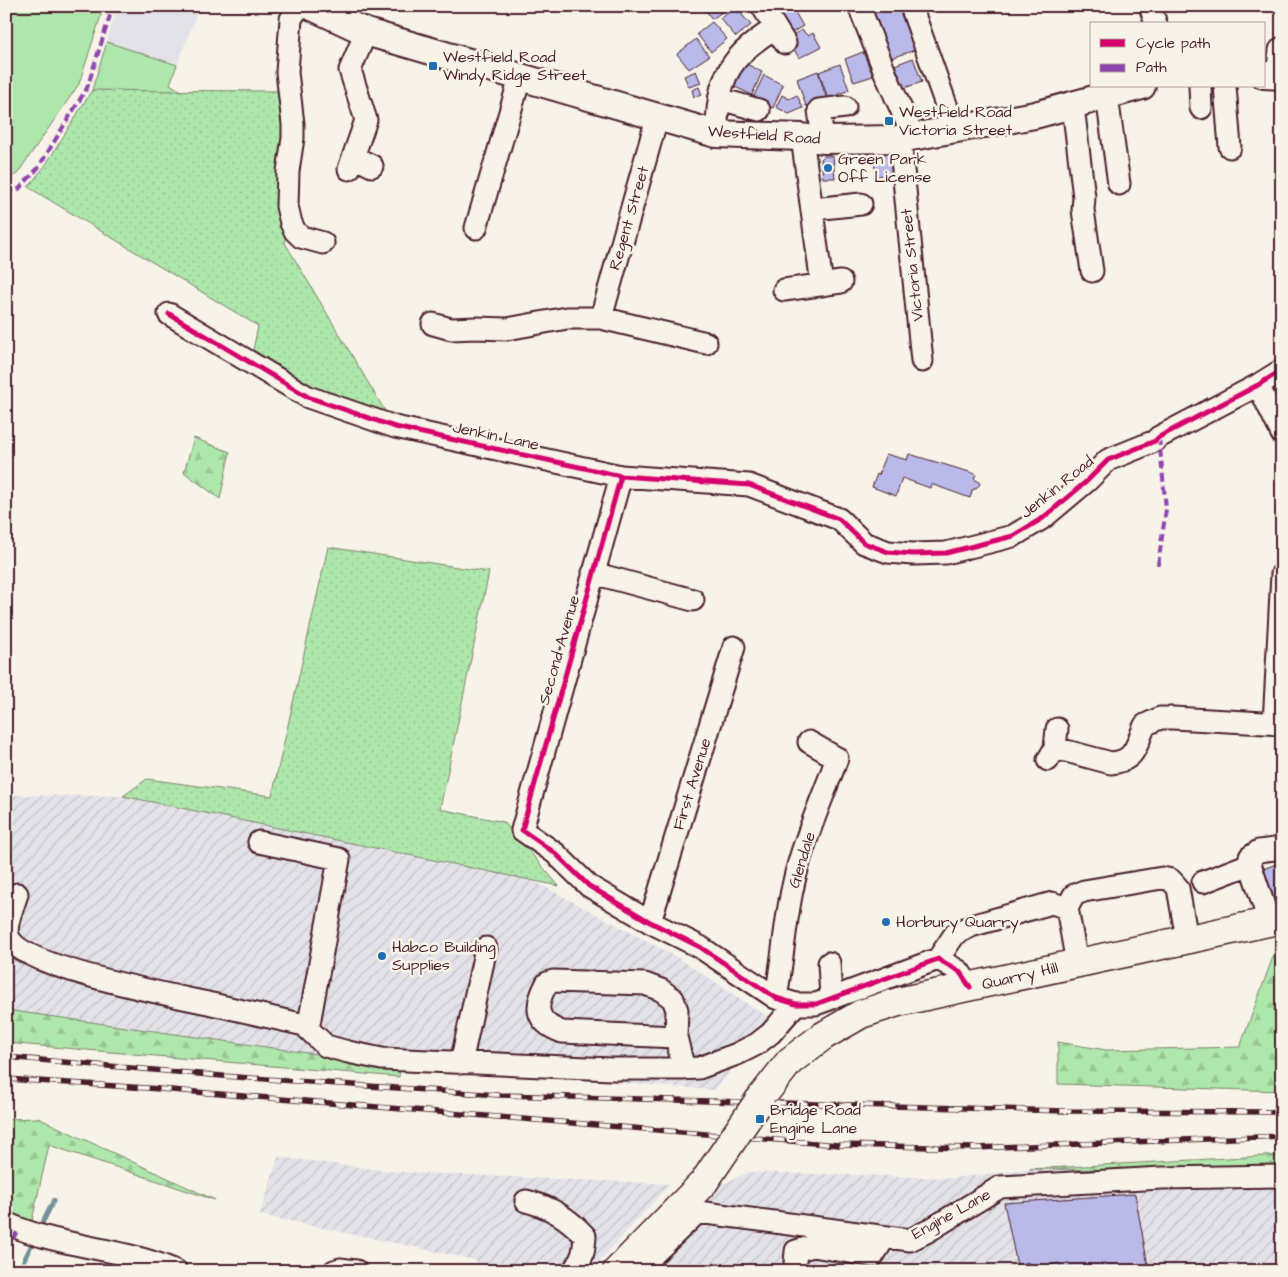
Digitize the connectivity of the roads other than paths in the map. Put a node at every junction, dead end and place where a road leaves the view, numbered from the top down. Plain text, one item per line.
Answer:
1 (299, 6) edge
2 (310, 6) edge
3 (762, 6) edge
4 (859, 6) edge
5 (911, 6) edge
6 (1150, 6) edge
7 (1155, 22) edge
8 (366, 32) junction
9 (1282, 48) edge
10 (1274, 75) edge
11 (520, 78) junction
12 (1135, 88) edge
13 (1200, 88) edge
14 (1225, 88) edge
15 (1107, 96) junction
16 (720, 99) junction
17 (1073, 106) junction
18 (845, 107) dead end
19 (1201, 108) dead end
20 (758, 110) dead end
21 (657, 118) junction
22 (955, 130) junction
23 (716, 134) junction
24 (907, 137) junction
25 (813, 138) junction
26 (1230, 147) dead end
27 (358, 164) dead end
28 (1119, 184) dead end
29 (861, 204) dead end
30 (813, 210) junction
31 (476, 228) dead end
32 (323, 243) dead end
33 (1092, 271) dead end
34 (784, 290) dead end
35 (169, 314) dead end
36 (600, 318) junction
37 (433, 324) dead end
38 (706, 343) dead end
39 (922, 361) dead end
40 (1282, 370) edge
41 (1258, 385) junction
42 (1282, 434) edge
43 (621, 476) junction
44 (839, 519) joint
45 (593, 573) junction
46 (1282, 574) edge
47 (692, 600) dead end
48 (1281, 601) edge
49 (735, 647) dead end
50 (1278, 724) edge
51 (809, 742) dead end
52 (1053, 746) dead end
53 (259, 842) dead end
54 (1282, 848) edge
55 (1250, 864) junction
56 (1203, 882) dead end
57 (18, 894) dead end
58 (1067, 908) junction
59 (1275, 920) edge
60 (650, 922) junction
61 (1187, 939) junction
62 (486, 948) dead end
63 (938, 959) junction
64 (829, 963) dead end
65 (1077, 963) junction
66 (970, 987) junction
67 (831, 998) junction
68 (786, 1001) junction
69 (309, 1026) junction
70 (676, 1037) junction
71 (461, 1063) junction
72 (684, 1069) junction
73 (1282, 1176) edge
74 (526, 1201) dead end
75 (692, 1207) junction
76 (6, 1223) edge
77 (885, 1236) junction
78 (795, 1268) edge
79 (176, 1271) edge
80 (334, 1271) edge
81 (356, 1271) edge
82 (573, 1271) edge
83 (617, 1271) edge
84 (636, 1271) edge

1 - 32 street
2 - 8 main road, Westfield Road
3 - 16 street
4 - 24 street, Victoria Street
5 - 22 street
6 - 7 street
8 - 11 main road, Westfield Road
8 - 27 street
9 - 10 street
11 - 21 main road, Westfield Road
11 - 31 street
12 - 15 main road, Westfield Road
13 - 19 street
14 - 26 street
15 - 17 main road, Westfield Road
15 - 28 street
16 - 20 street
16 - 23 street
17 - 22 main road, Westfield Road
17 - 33 street
18 - 25 street
21 - 23 main road, Westfield Road
21 - 36 street, Regent Street
22 - 24 main road, Westfield Road
23 - 25 main road, Westfield Road
24 - 25 main road, Westfield Road
24 - 39 street, Victoria Street
25 - 30 street
29 - 30 street
30 - 34 street
35 - 43 street, Jenkin Lane
36 - 37 street
36 - 38 street
40 - 41 street, Jenkin Road
41 - 42 street
41 - 44 street, Jenkin Road
43 - 44 street, Jenkin Lane
43 - 45 street, Second Avenue
45 - 47 street
45 - 60 street, Second Avenue
46 - 48 street
48 - 50 street
49 - 60 street, First Avenue
50 - 52 street
51 - 68 street, Glendale
53 - 69 street
54 - 55 street
55 - 56 street
55 - 59 street
57 - 69 street
58 - 61 street
58 - 63 street
58 - 65 street
59 - 61 highway, Quarry Hill
60 - 68 street
61 - 65 highway, Quarry Hill
62 - 71 street
63 - 66 street
63 - 67 street
64 - 67 street
65 - 66 highway, Quarry Hill
66 - 75 highway, Quarry Hill, bridge
67 - 68 street
68 - 72 street
69 - 71 street
70 - 70 street
70 - 72 street
71 - 72 street
73 - 77 street, Engine Lane
74 - 82 street
75 - 77 street, Engine Lane
75 - 83 highway, Quarry Hill
75 - 84 street
76 - 79 street
77 - 78 street
80 - 81 street

